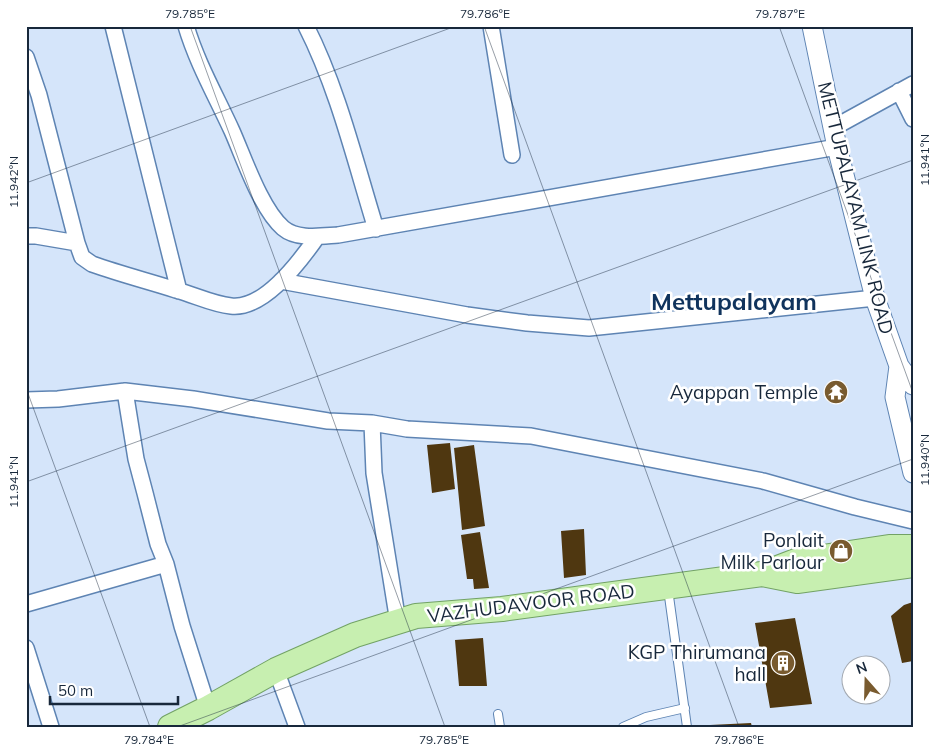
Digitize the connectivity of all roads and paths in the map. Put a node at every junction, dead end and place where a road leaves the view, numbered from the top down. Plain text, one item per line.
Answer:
1 (113, 26) edge
2 (186, 26) edge
3 (306, 26) edge
4 (492, 26) edge
5 (812, 26) edge
6 (26, 57) edge
7 (906, 88) edge
8 (913, 119) edge
9 (833, 128) junction
10 (836, 147) junction
11 (512, 155) dead end
12 (376, 228) junction
13 (26, 236) edge
14 (318, 237) junction
15 (76, 243) junction
16 (281, 281) junction
17 (179, 290) junction
18 (876, 298) junction
19 (899, 366) junction
20 (913, 385) edge
21 (125, 392) junction
22 (26, 400) edge
23 (372, 423) junction
24 (913, 473) edge
25 (913, 520) edge
26 (913, 547) edge
27 (166, 564) junction
28 (913, 565) edge
29 (762, 574) junction
30 (668, 587) junction
31 (26, 604) edge
32 (398, 622) junction
33 (26, 648) edge
34 (276, 670) junction
35 (208, 708) junction
36 (684, 708) junction
37 (498, 714) dead end
38 (172, 726) edge
39 (51, 727) edge
40 (297, 727) edge
41 (500, 727) edge
42 (623, 727) edge
43 (687, 727) edge

1 - 17 street
2 - 14 street
3 - 12 street
4 - 11 street
5 - 9 street, METTUPALAYAM LINK ROAD
6 - 15 street
7 - 8 street
7 - 9 street
9 - 10 street, METTUPALAYAM LINK ROAD
10 - 12 street
10 - 18 street, METTUPALAYAM LINK ROAD
12 - 14 street
13 - 15 street
14 - 16 street
15 - 17 street
16 - 17 street
16 - 18 street
18 - 19 street, METTUPALAYAM LINK ROAD
19 - 20 street, METTUPALAYAM LINK ROAD
19 - 24 street
21 - 22 street
21 - 23 street
21 - 27 street
23 - 25 street
23 - 32 street
26 - 29 main road
27 - 31 street
27 - 35 street
28 - 29 main road, VAZHUDAVOOR ROAD
29 - 30 main road, VAZHUDAVOOR ROAD
30 - 32 main road, VAZHUDAVOOR ROAD
30 - 36 lane
32 - 34 main road, VAZHUDAVOOR ROAD
33 - 39 street
34 - 35 main road, VAZHUDAVOOR ROAD
34 - 40 street
35 - 38 main road, VAZHUDAVOOR ROAD
36 - 42 lane
36 - 43 lane
37 - 41 lane

